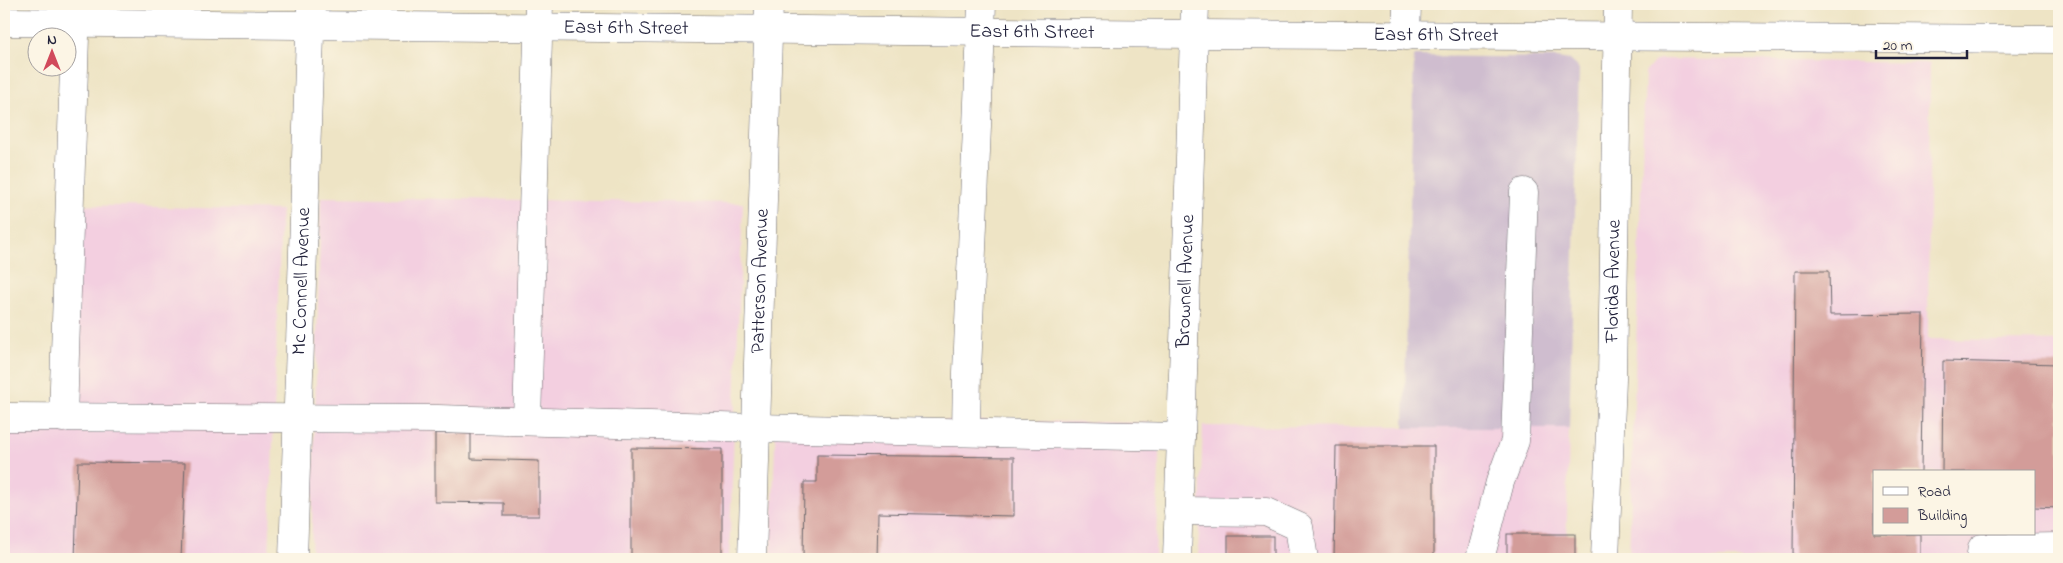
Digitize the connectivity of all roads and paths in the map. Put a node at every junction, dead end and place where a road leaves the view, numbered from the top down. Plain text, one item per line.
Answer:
1 (982, 4) edge
2 (1195, 4) edge
3 (1407, 4) edge
4 (1618, 4) edge
5 (76, 14) edge
6 (310, 15) edge
7 (539, 16) edge
8 (768, 16) edge
9 (4, 22) edge
10 (982, 32) junction
11 (1194, 34) junction
12 (1406, 36) junction
13 (1617, 37) junction
14 (2059, 39) edge
15 (1524, 192) dead end
16 (4, 418) edge
17 (63, 418) junction
18 (297, 418) junction
19 (527, 421) junction
20 (755, 428) junction
21 (966, 432) junction
22 (1181, 437) junction
23 (1178, 511) junction
24 (2059, 547) edge
25 (293, 559) edge
26 (752, 559) edge
27 (1178, 559) edge
28 (1304, 559) edge
29 (1480, 559) edge
30 (1605, 559) edge
31 (1980, 559) edge

1 - 10 street
2 - 11 street, Brownell Avenue
3 - 12 street
4 - 13 street, Florida Avenue
5 - 6 street, East 6th Street
5 - 9 street, East 6th Street
5 - 17 street
6 - 7 street, East 6th Street
6 - 18 street, Mc Connell Avenue
7 - 8 street, East 6th Street
7 - 19 street
8 - 10 street, East 6th Street
8 - 20 street, Patterson Avenue
10 - 11 street, East 6th Street
10 - 21 street
11 - 12 street, East 6th Street
11 - 22 street, Brownell Avenue
12 - 13 street, East 6th Street
13 - 14 street, East 6th Street
13 - 30 street, Florida Avenue
15 - 29 street
16 - 17 street
17 - 18 street
18 - 19 street
18 - 25 street, Mc Connell Avenue
19 - 20 street
20 - 21 street
20 - 26 street, Patterson Avenue
21 - 22 street
22 - 23 street, Brownell Avenue
23 - 27 street, Brownell Avenue
23 - 28 street
24 - 31 street

